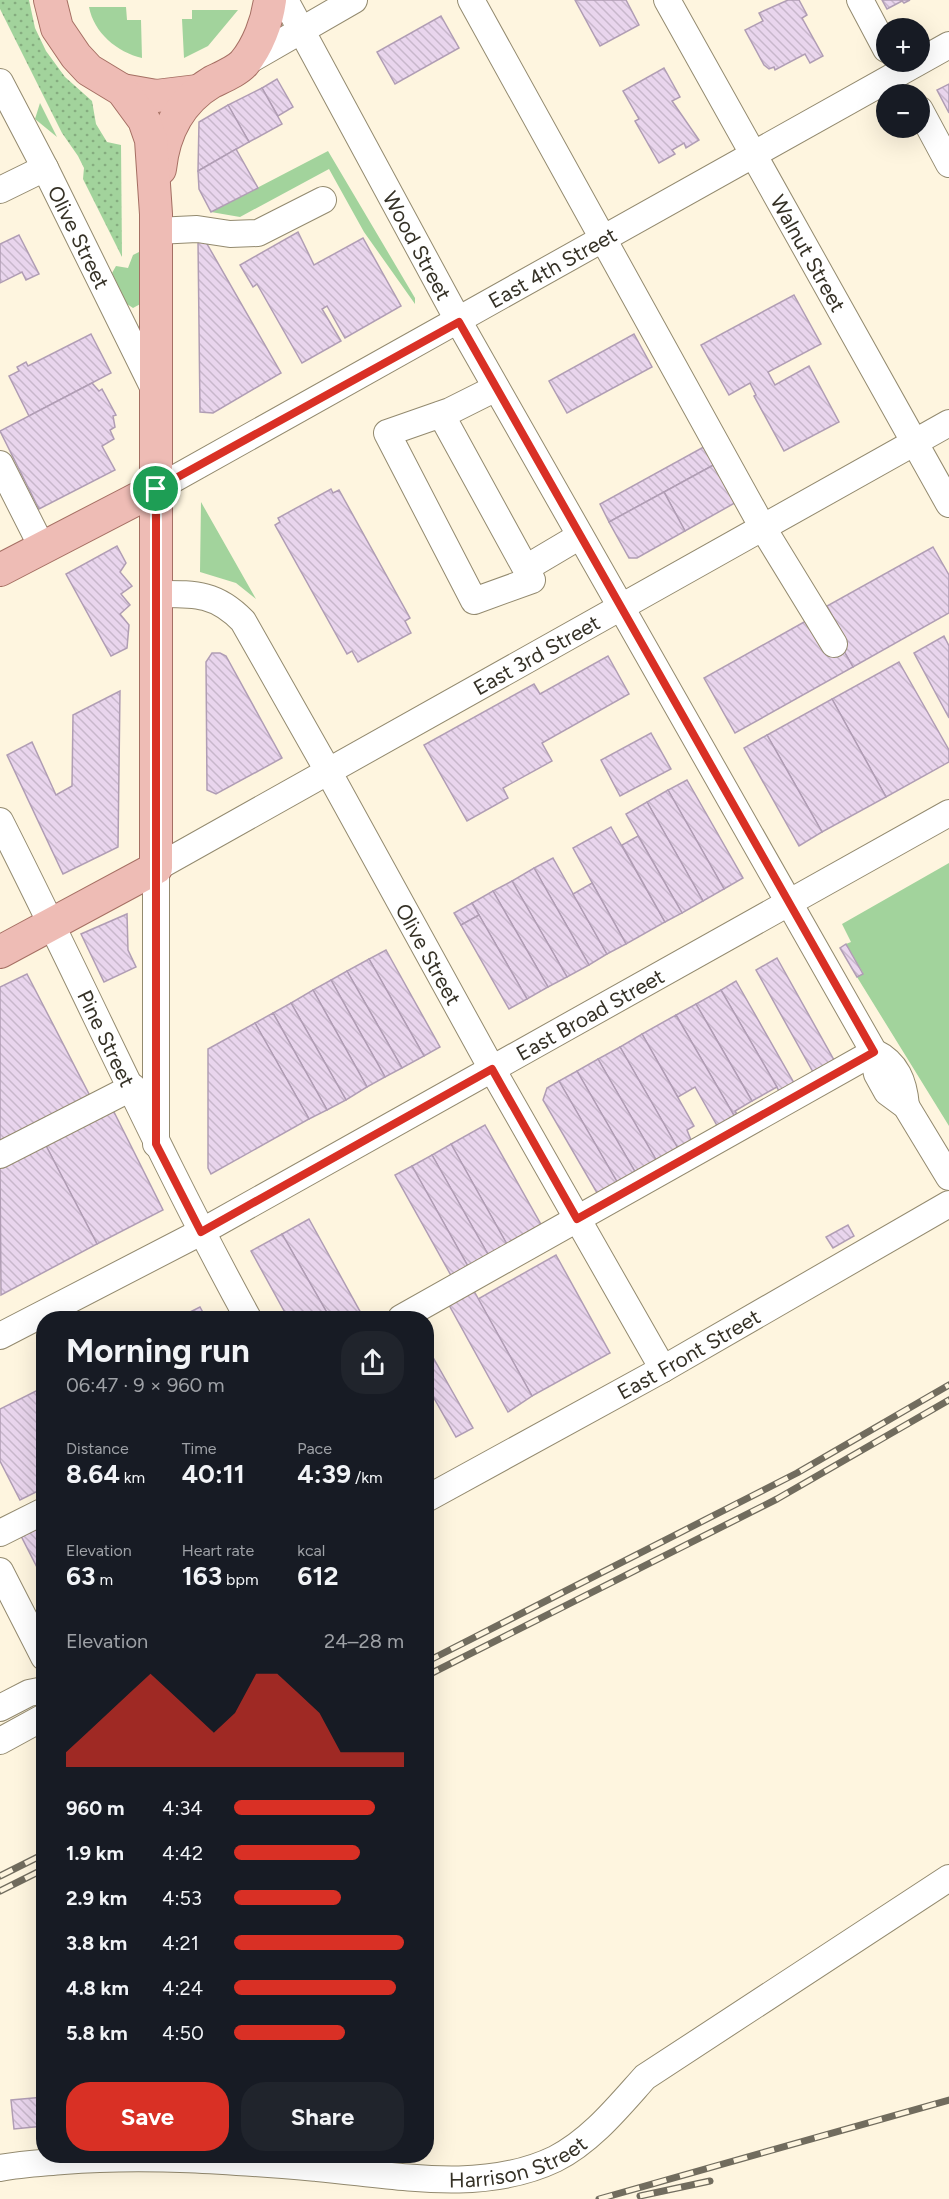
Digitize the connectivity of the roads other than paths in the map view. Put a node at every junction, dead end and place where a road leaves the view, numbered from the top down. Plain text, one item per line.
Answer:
1 (50, 0) edge
2 (270, 0) edge
3 (285, 0) edge
4 (354, 0) edge
5 (471, 0) edge
6 (667, 0) edge
7 (860, 0) edge
8 (876, 30) edge
9 (299, 31) junction
10 (949, 45) edge
11 (243, 64) junction
12 (901, 76) edge
13 (0, 82) edge
14 (122, 90) junction
15 (197, 91) junction
16 (930, 129) edge
17 (754, 155) junction
18 (949, 164) edge
19 (45, 168) junction
20 (0, 190) edge
21 (323, 200) dead end
22 (156, 223) junction
23 (605, 239) junction
24 (459, 322) junction
25 (496, 388) junction
26 (156, 393) junction
27 (441, 414) junction
28 (949, 423) edge
29 (914, 442) junction
30 (0, 464) edge
31 (156, 489) junction
32 (949, 504) edge
33 (763, 528) junction
34 (580, 536) junction
35 (43, 549) junction
36 (526, 568) junction
37 (0, 570) edge
38 (156, 594) junction
39 (622, 608) junction
40 (834, 644) dead end
41 (328, 771) junction
42 (949, 813) edge
43 (0, 820) edge
44 (156, 868) junction
45 (788, 904) junction
46 (53, 925) junction
47 (0, 952) edge
48 (874, 1052) junction
49 (492, 1069) junction
50 (133, 1087) junction
51 (156, 1144) junction
52 (0, 1155) edge
53 (949, 1177) edge
54 (949, 1204) edge
55 (577, 1219) junction
56 (201, 1232) junction
57 (47, 1311) edge
58 (244, 1311) edge
59 (413, 1311) edge
60 (36, 1317) edge
61 (0, 1335) edge
62 (663, 1369) junction
63 (434, 1495) edge
64 (36, 1515) edge
65 (0, 1533) edge
66 (0, 1571) edge
67 (36, 1641) edge
68 (36, 1692) edge
69 (0, 1708) edge
70 (36, 1721) edge
71 (0, 1741) edge
72 (949, 1878) edge
73 (54, 2163) edge
74 (263, 2163) edge
75 (0, 2168) edge

1 - 14 main road
2 - 11 main road
3 - 9 street, Wood Street
4 - 9 street
5 - 23 street
6 - 17 street, Walnut Street
7 - 8 street
9 - 11 street
9 - 24 street, Wood Street
10 - 12 street, East 4th Street
11 - 15 main road
12 - 17 street, East 4th Street
13 - 19 street, Olive Street
14 - 15 main road
14 - 22 main road
15 - 22 main road
16 - 18 street
17 - 23 street, East 4th Street
17 - 29 street, Walnut Street
19 - 20 street
19 - 26 street, Olive Street
21 - 22 street
22 - 26 main road
23 - 24 street, East 4th Street
23 - 33 street
24 - 25 street, Wood Street
24 - 31 street, East 4th Street
25 - 27 street
25 - 34 street, Wood Street
26 - 31 main road
27 - 36 street
27 - 36 street
28 - 29 street, East 3rd Street
29 - 32 street, Walnut Street
29 - 33 street, East 3rd Street
30 - 35 street
31 - 35 main road
31 - 38 main road
33 - 39 street, East 3rd Street
33 - 40 street
34 - 36 street
34 - 39 street, Wood Street
35 - 37 main road
38 - 41 street, Olive Street
38 - 44 main road
39 - 41 street, East 3rd Street
39 - 45 street, Wood Street
41 - 44 street, East 3rd Street
41 - 49 street, Olive Street
42 - 45 street, East Broad Street
43 - 46 street, Pine Street
44 - 46 main road
44 - 51 street
45 - 48 street, Wood Street
45 - 49 street, East Broad Street
46 - 47 main road
46 - 50 street, Pine Street
48 - 53 street, Wood Street
48 - 55 street
49 - 55 street, Olive Street
49 - 56 street, East Broad Street
50 - 51 street, Pine Street
50 - 52 street
51 - 56 street, Pine Street
54 - 62 street, East Front Street
55 - 59 street
55 - 62 street, Olive Street
56 - 57 street, East Broad Street
56 - 58 street, Pine Street
60 - 61 street, East Broad Street
62 - 63 street, East Front Street
64 - 65 street
66 - 67 street
68 - 69 street
70 - 71 street
72 - 74 street, Harrison Street
73 - 75 street, Harrison Street

